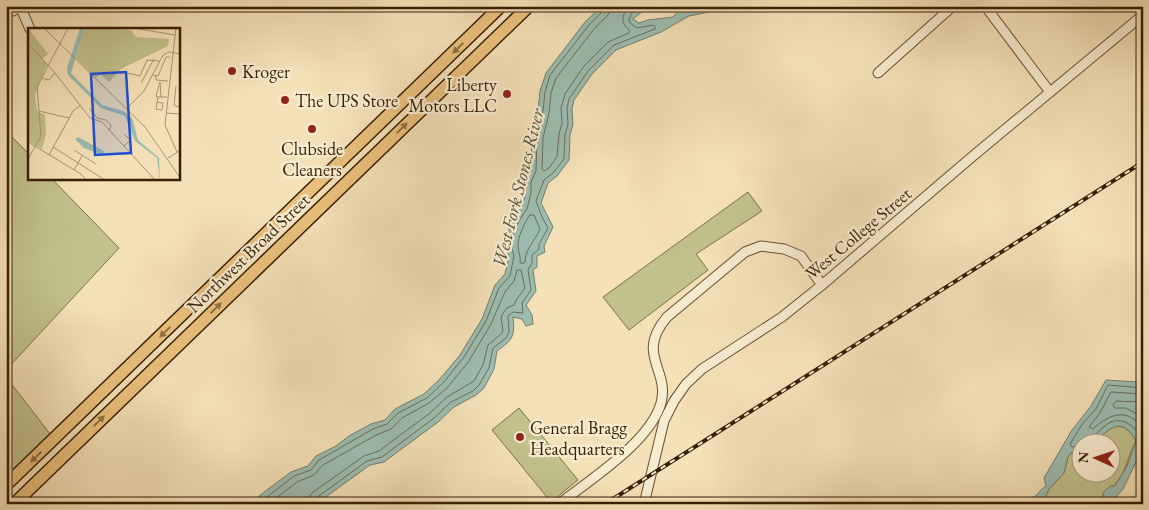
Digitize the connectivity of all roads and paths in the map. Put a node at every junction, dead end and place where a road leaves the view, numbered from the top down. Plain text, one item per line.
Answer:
1 (20, 6) edge
2 (508, 6) edge
3 (529, 6) edge
4 (953, 6) edge
5 (985, 6) edge
6 (493, 9) edge
7 (6, 11) edge
8 (1143, 15) edge
9 (512, 21) junction
10 (30, 28) edge
11 (878, 73) dead end
12 (1050, 92) junction
13 (354, 149) junction
14 (367, 162) junction
15 (304, 198) junction
16 (316, 211) junction
17 (236, 264) junction
18 (248, 277) junction
19 (822, 285) junction
20 (54, 439) junction
21 (67, 452) junction
22 (6, 485) edge
23 (14, 504) edge
24 (560, 504) edge
25 (644, 504) edge

1 - 7 street
1 - 10 street
2 - 9 main road
3 - 9 main road, Northwest Broad Street
4 - 11 street
5 - 12 street
6 - 9 main road
6 -> 13 main road, Northwest Broad Street
8 - 12 street, West College Street
14 -> 9 main road, Northwest Broad Street
12 - 19 street, West College Street
13 - 14 main road
13 - 15 main road, Northwest Broad Street
14 - 16 main road, Northwest Broad Street
15 - 16 main road
15 - 17 main road, Northwest Broad Street
16 - 18 main road, Northwest Broad Street
17 - 18 main road
17 -> 20 main road, Northwest Broad Street
21 -> 18 main road, Northwest Broad Street
19 - 24 street
19 - 25 street, West College Street
20 - 21 main road
20 -> 22 main road, Northwest Broad Street
21 - 23 main road, Northwest Broad Street

